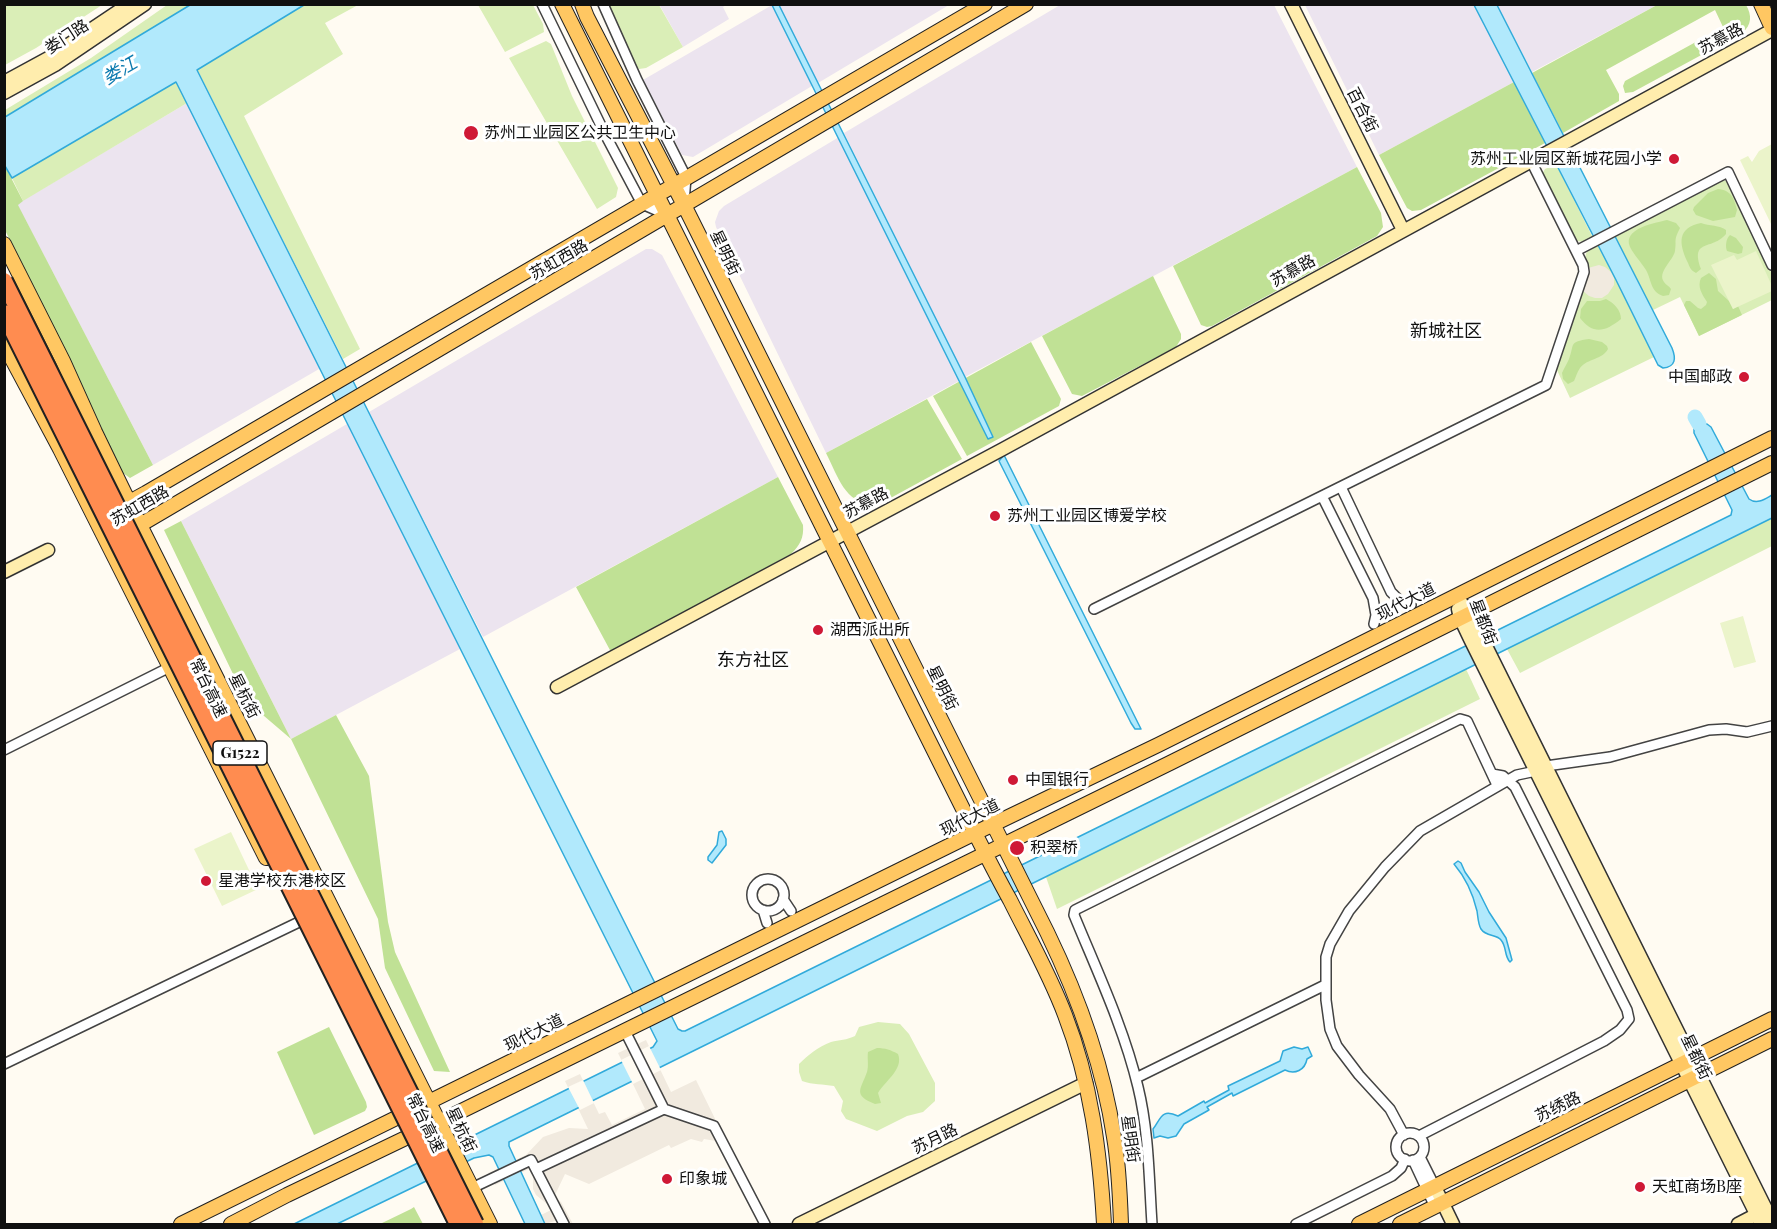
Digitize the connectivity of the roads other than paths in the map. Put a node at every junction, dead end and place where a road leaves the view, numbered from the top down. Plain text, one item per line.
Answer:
1 (129, 4) edge
2 (145, 4) edge
3 (542, 4) edge
4 (562, 4) edge
5 (582, 4) edge
6 (603, 4) edge
7 (985, 4) edge
8 (1026, 4) edge
9 (1291, 4) edge
10 (1761, 4) edge
11 (1773, 29) edge
12 (4, 82) edge
13 (4, 93) edge
14 (1531, 160) junction
15 (686, 177) junction
16 (673, 185) junction
17 (657, 195) junction
18 (642, 204) junction
19 (684, 205) junction
20 (667, 215) junction
21 (1403, 230) junction
22 (4, 244) edge
23 (1576, 251) junction
24 (1773, 265) edge
25 (4, 281) edge
26 (4, 313) edge
27 (4, 344) edge
28 (1773, 438) edge
29 (1773, 464) edge
30 (1341, 487) junction
31 (1322, 496) junction
32 (129, 503) junction
33 (96, 520) junction
34 (140, 525) junction
35 (846, 532) junction
36 (830, 540) junction
37 (108, 543) junction
38 (48, 550) dead end
39 (4, 572) edge
40 (1455, 596) junction
41 (1411, 605) dead end
42 (1094, 609) dead end
43 (1465, 616) junction
44 (1374, 624) dead end
45 (170, 667) junction
46 (557, 687) dead end
47 (1773, 726) edge
48 (4, 750) edge
49 (1541, 769) junction
50 (1492, 774) junction
51 (1509, 779) junction
52 (1497, 785) junction
53 (993, 825) junction
54 (975, 833) junction
55 (1002, 844) junction
56 (986, 853) junction
57 (783, 899) junction
58 (763, 910) junction
59 (791, 910) dead end
60 (299, 922) junction
61 (767, 922) dead end
62 (1325, 985) junction
63 (1773, 1019) edge
64 (626, 1031) junction
65 (1773, 1039) edge
66 (1686, 1062) junction
67 (4, 1064) edge
68 (1136, 1078) junction
69 (1694, 1078) junction
70 (1086, 1083) junction
71 (429, 1103) junction
72 (664, 1109) junction
73 (397, 1118) junction
74 (439, 1122) junction
75 (1404, 1135) junction
76 (1419, 1136) junction
77 (407, 1138) junction
78 (1412, 1159) junction
79 (536, 1169) junction
80 (472, 1188) junction
81 (1431, 1189) junction
82 (1439, 1205) junction
83 (1766, 1215) edge
84 (181, 1224) edge
85 (231, 1224) edge
86 (450, 1224) edge
87 (458, 1224) edge
88 (475, 1224) edge
89 (490, 1224) edge
90 (564, 1224) edge
91 (765, 1224) edge
92 (799, 1224) edge
93 (1104, 1224) edge
94 (1121, 1224) edge
95 (1152, 1224) edge
96 (1296, 1224) edge
97 (1359, 1224) edge
98 (1400, 1224) edge
99 (1453, 1224) edge
100 (1738, 1224) edge

1 - 12 main road, 娄门路
2 - 13 main road, 娄门路
3 - 18 street
4 - 17 main road, 星明街
5 - 16 main road, 星明街
6 - 15 street
7 - 15 main road, 苏虹西路
8 - 19 main road, 苏虹西路
9 - 21 main road, 百合街
10 - 11 main road
11 - 14 main road, 苏慕路
14 - 21 main road, 苏慕路
14 - 23 street
15 - 16 main road, 苏虹西路
15 - 19 street
16 - 17 main road, 苏虹西路
16 - 19 main road, 星明街
17 - 18 main road, 苏虹西路
17 - 20 main road, 星明街
18 - 20 street
18 - 32 main road, 苏虹西路
19 - 20 main road, 苏虹西路
19 - 35 main road, 星明街
20 - 34 main road, 苏虹西路
20 - 36 main road, 星明街
21 - 35 main road, 苏慕路
22 - 32 main road, 星杭街
23 - 24 street
23 - 30 street
25 - 88 highway, 常台高速 / G1522, bridge
26 - 87 highway, 常台高速 / G1522, bridge
27 - 33 main road
28 - 40 main road, 现代大道
29 - 43 main road
30 - 31 street
30 - 41 street
31 - 42 street
31 - 44 street
32 - 33 main road, 苏虹西路
32 - 34 main road, 星杭街
33 - 37 main road
34 - 37 main road, 苏虹西路
34 - 71 main road, 星杭街
35 - 36 main road, 苏慕路
35 - 53 main road, 星明街
36 - 46 main road, 苏慕路
36 - 54 main road, 星明街
37 - 45 main road
38 - 39 main road
40 - 43 main road, 星都街
40 - 53 main road, 现代大道
43 - 49 main road, 星都街
43 - 55 main road
45 - 48 street
45 - 60 main road
47 - 49 street
49 - 51 street
49 - 66 main road, 星都街
50 - 51 street
50 - 52 street
50 - 68 street
51 - 52 street
51 - 76 street
52 - 62 street
53 - 54 main road, 现代大道
53 - 55 main road, 星明街
54 - 56 main road, 星明街
54 - 71 main road, 现代大道
55 - 56 main road
55 - 94 main road, 星明街
56 - 64 main road
56 - 70 main road, 星明街
57 - 58 street
57 - 58 street
57 - 59 street
58 - 61 street
60 - 67 street
60 - 73 main road
62 - 68 street
62 - 75 street
63 - 66 main road, 苏绣路
64 - 72 street
64 - 74 main road
65 - 69 main road
66 - 69 main road, 星都街
66 - 81 main road, 苏绣路
68 - 95 street
69 - 82 main road
69 - 83 main road, 星都街
70 - 92 main road, 苏月路
70 - 93 main road, 星明街
71 - 73 main road, 现代大道
71 - 74 main road, 星杭街
72 - 79 street
72 - 91 street
73 - 77 main road
73 - 84 main road, 现代大道
74 - 77 main road
74 - 80 main road, 星杭街
75 - 76 street
75 - 78 street
76 - 78 street
77 - 85 main road
77 - 86 main road
78 - 81 street
78 - 96 street
79 - 80 street
79 - 90 street
80 - 89 main road, 星杭街
81 - 82 main road
81 - 97 main road, 苏绣路
82 - 98 main road
82 - 99 main road
83 - 100 main road

